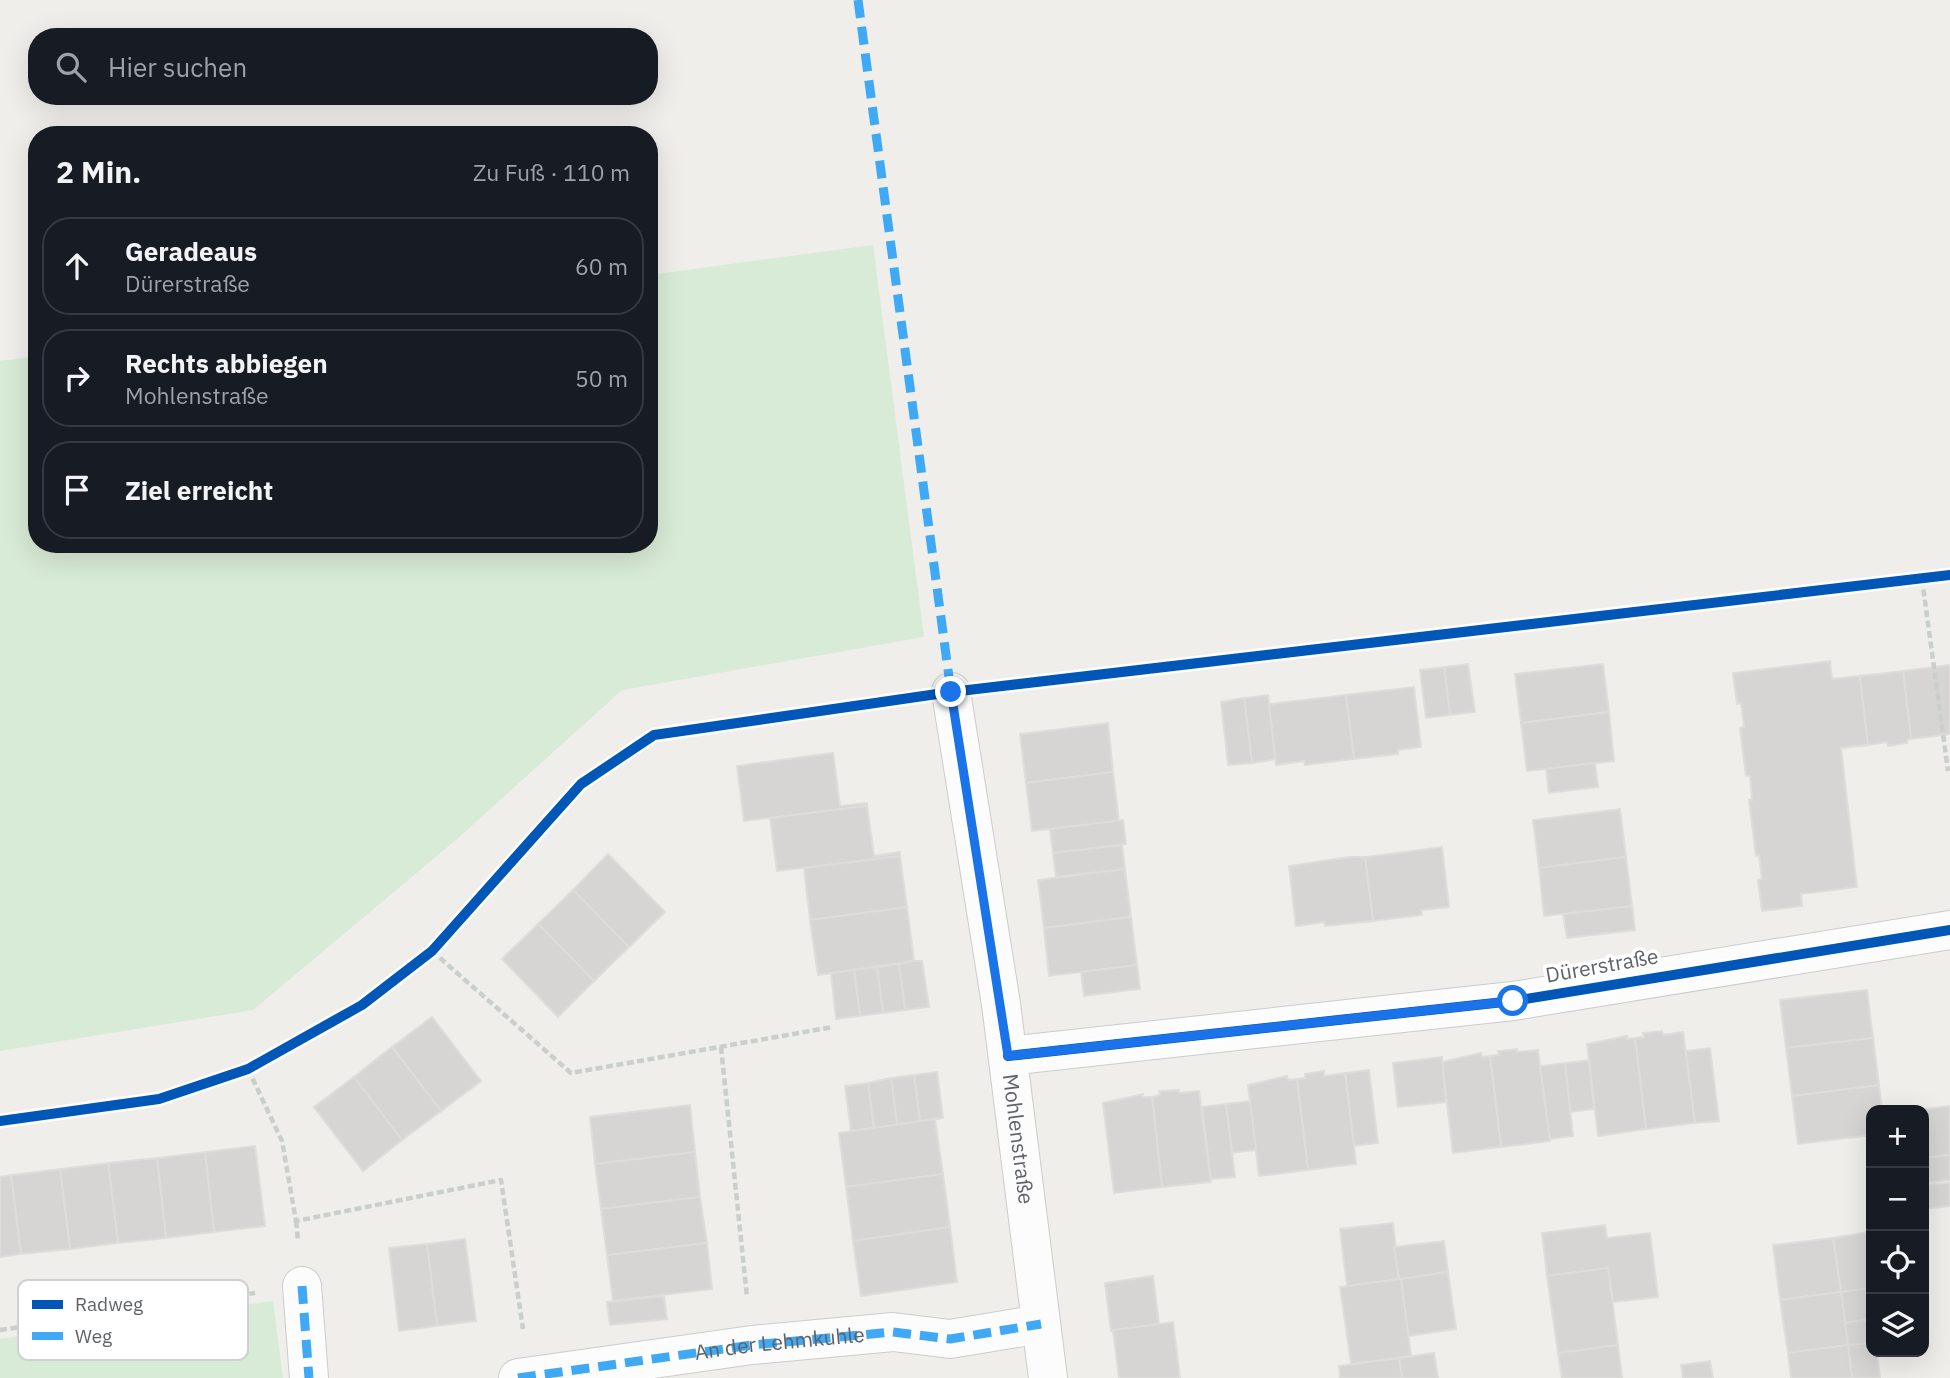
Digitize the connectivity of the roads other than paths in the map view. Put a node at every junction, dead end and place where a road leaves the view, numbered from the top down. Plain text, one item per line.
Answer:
1 (951, 692) dead end
2 (1950, 930) edge
3 (1008, 1056) junction
4 (302, 1286) road end
5 (1041, 1325) junction
6 (524, 1377) edge
7 (309, 1378) edge
8 (1048, 1378) edge

1 - 3 street, Mohlenstraße
2 - 3 street, Dürerstraße
3 - 5 street, Mohlenstraße
4 - 7 street
5 - 6 street, An der Lehmkuhle
5 - 8 street, Mohlenstraße

